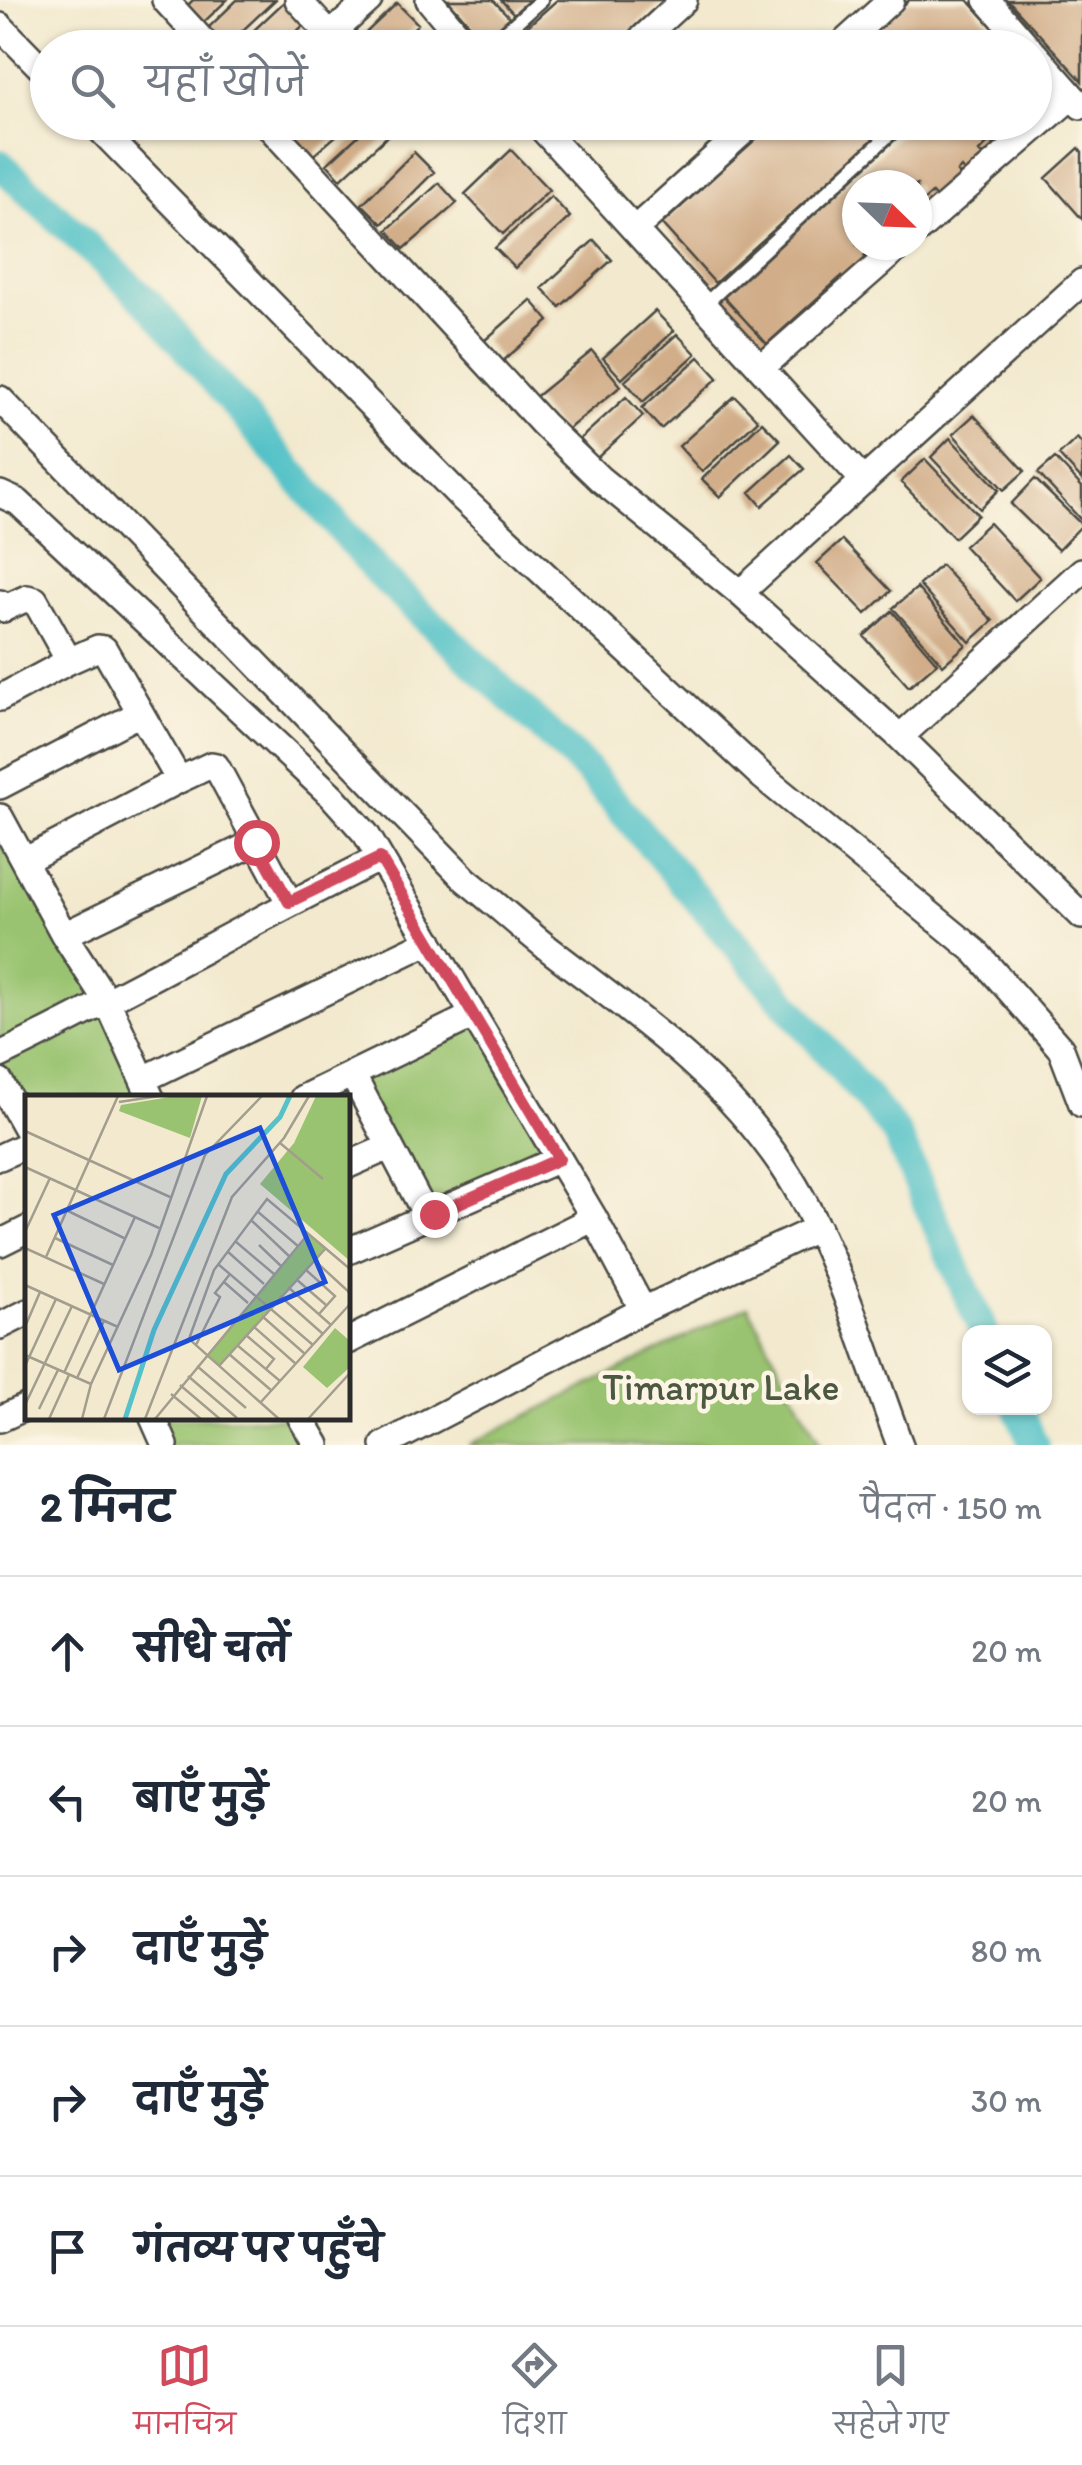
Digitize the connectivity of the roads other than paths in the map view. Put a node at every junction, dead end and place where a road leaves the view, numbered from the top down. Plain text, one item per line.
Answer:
1 (165, 0) edge
2 (298, 0) edge
3 (369, 0) edge
4 (429, 0) edge
5 (540, 0) edge
6 (684, 0) edge
7 (891, 0) edge
8 (987, 0) edge
9 (1010, 25) junction
10 (0, 26) edge
11 (192, 30) edge
12 (316, 30) edge
13 (335, 30) edge
14 (453, 30) edge
15 (507, 30) edge
16 (652, 30) edge
17 (858, 30) edge
18 (1005, 30) edge
19 (1014, 30) edge
20 (30, 57) edge
21 (1052, 74) edge
22 (1077, 101) edge
23 (1052, 121) edge
24 (111, 140) edge
25 (282, 140) edge
26 (555, 140) edge
27 (734, 140) edge
28 (883, 140) edge
29 (1029, 140) edge
30 (932, 219) edge
31 (635, 229) junction
32 (884, 260) edge
33 (1082, 282) edge
34 (704, 305) junction
35 (761, 368) junction
36 (0, 399) edge
37 (864, 481) junction
38 (0, 494) edge
39 (1082, 571) edge
40 (740, 593) junction
41 (1, 607) edge
42 (69, 660) junction
43 (0, 698) edge
44 (140, 713) junction
45 (900, 737) junction
46 (178, 780) junction
47 (0, 786) edge
48 (0, 816) edge
49 (256, 842) junction
50 (380, 858) junction
51 (24, 862) junction
52 (289, 902) junction
53 (1082, 916) edge
54 (64, 935) junction
55 (430, 941) junction
56 (108, 1004) junction
57 (474, 1015) junction
58 (0, 1055) edge
59 (352, 1074) junction
60 (0, 1082) edge
61 (148, 1088) edge
62 (308, 1095) edge
63 (1082, 1104) edge
64 (25, 1127) edge
65 (25, 1145) edge
66 (389, 1146) junction
67 (0, 1157) edge
68 (559, 1159) junction
69 (350, 1163) edge
70 (426, 1216) junction
71 (594, 1218) junction
72 (818, 1228) junction
73 (25, 1231) edge
74 (0, 1243) edge
75 (350, 1250) edge
76 (643, 1310) junction
77 (25, 1314) edge
78 (0, 1326) edge
79 (350, 1340) edge
80 (25, 1407) edge
81 (0, 1419) edge
82 (303, 1420) edge
83 (317, 1445) edge
84 (384, 1445) edge
85 (900, 1445) edge

1 - 11 street
2 - 12 street
3 - 13 street
4 - 14 street
5 - 15 lane
6 - 16 street
7 - 17 street
8 - 9 street
9 - 18 lane
9 - 19 street
10 - 20 street
21 - 22 street
22 - 23 street
24 - 63 street
25 - 40 street
26 - 31 street
27 - 31 street
28 - 34 lane
29 - 30 street
31 - 34 street
32 - 35 street
33 - 37 street
34 - 35 street
35 - 37 street
36 - 72 street
37 - 40 street
38 - 50 street
39 - 45 street
40 - 45 street
41 - 42 street
42 - 43 street
42 - 44 street
44 - 46 street
44 - 47 street
45 - 53 street
46 - 49 street
46 - 51 street
48 - 51 street
49 - 52 street
49 - 54 street
50 - 52 street
50 - 55 street
51 - 54 street
52 - 56 street
54 - 56 street
55 - 57 street
55 - 61 street
56 - 58 street
56 - 61 street
57 - 59 street
57 - 68 street
59 - 62 street
59 - 66 street
60 - 64 street
65 - 67 street
66 - 69 street
66 - 70 street
68 - 70 street
68 - 71 street
70 - 75 street
71 - 76 street
71 - 79 street
72 - 76 street
72 - 85 street
73 - 74 street
76 - 84 street
77 - 78 street
80 - 81 street
82 - 83 street

